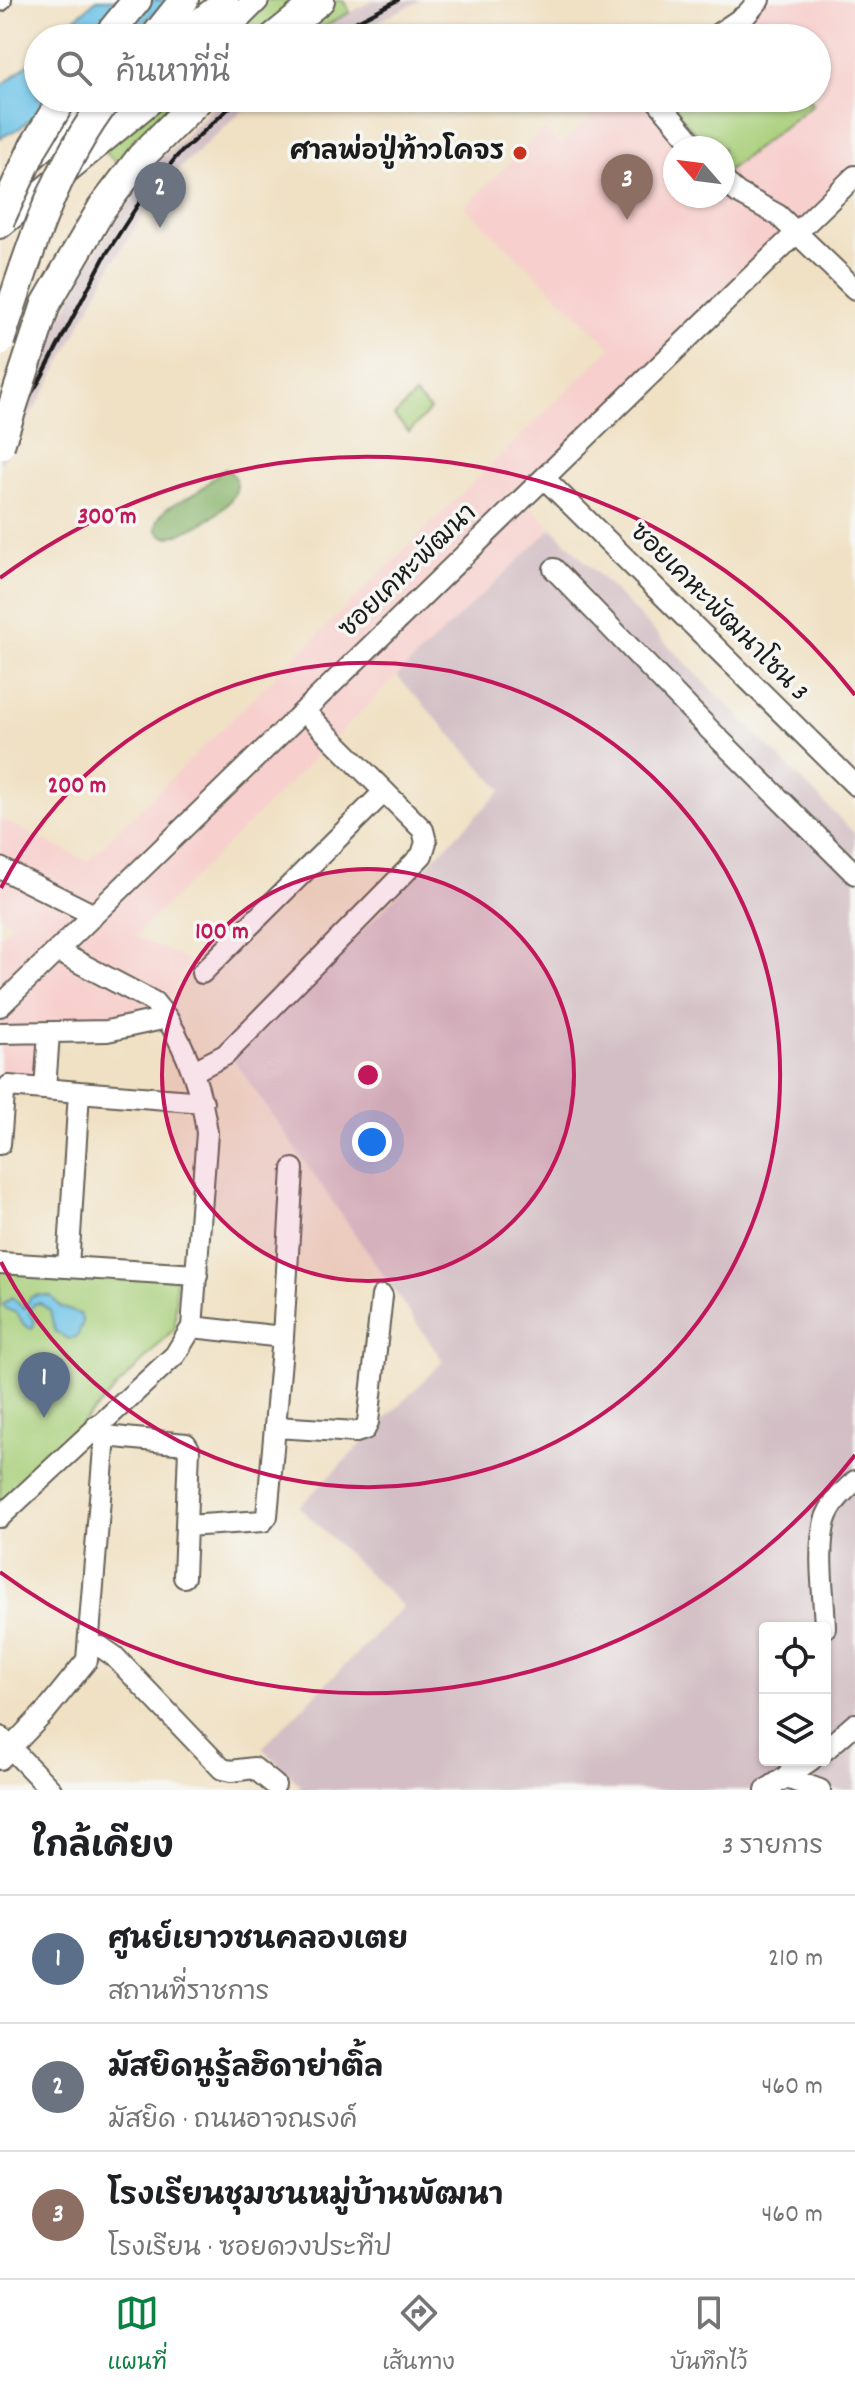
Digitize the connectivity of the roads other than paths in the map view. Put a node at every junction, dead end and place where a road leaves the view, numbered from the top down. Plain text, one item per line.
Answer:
1 (137, 0) edge
2 (184, 0) edge
3 (226, 0) edge
4 (256, 0) edge
5 (320, 0) edge
6 (759, 0) edge
7 (117, 24) edge
8 (165, 24) edge
9 (196, 24) edge
10 (232, 24) edge
11 (290, 24) edge
12 (733, 24) edge
13 (55, 112) edge
14 (89, 112) edge
15 (97, 112) edge
16 (138, 112) edge
17 (186, 112) edge
18 (667, 112) edge
19 (687, 136) edge
20 (855, 176) edge
21 (0, 188) edge
22 (735, 190) edge
23 (0, 223) edge
24 (797, 232) junction
25 (855, 289) edge
26 (0, 341) edge
27 (0, 445) edge
28 (544, 478) junction
29 (554, 569) dead end
30 (304, 711) junction
31 (855, 785) edge
32 (384, 792) junction
33 (0, 868) edge
34 (855, 874) edge
35 (94, 915) junction
36 (57, 951) junction
37 (202, 973) dead end
38 (0, 1006) edge
39 (167, 1018) junction
40 (0, 1033) edge
41 (49, 1033) junction
42 (194, 1071) junction
43 (45, 1089) junction
44 (79, 1092) junction
45 (203, 1102) junction
46 (0, 1144) edge
47 (293, 1169) dead end
48 (0, 1263) edge
49 (68, 1267) junction
50 (197, 1275) junction
51 (382, 1296) dead end
52 (192, 1327) junction
53 (283, 1337) junction
54 (276, 1427) junction
55 (101, 1430) junction
56 (855, 1481) edge
57 (0, 1517) edge
58 (186, 1526) junction
59 (184, 1577) dead end
60 (825, 1622) edge
61 (89, 1646) junction
62 (855, 1724) edge
63 (831, 1745) edge
64 (3, 1749) edge
65 (791, 1769) edge
66 (275, 1785) dead end
67 (51, 1790) edge
68 (766, 1790) edge
69 (820, 1790) edge

1 - 7 highway
2 - 8 highway
3 - 9 main road
4 - 10 main road
5 - 11 highway
6 - 12 street
13 - 23 highway, bridge
14 - 21 main road
15 - 26 highway, bridge
16 - 23 main road
17 - 27 highway, bridge
18 - 19 street
20 - 24 street, ซอยเคหะพัฒนา
22 - 24 street
24 - 25 street
24 - 28 street, ซอยเคหะพัฒนา
28 - 30 street, ซอยเคหะพัฒนา
28 - 31 street, ซอยเคหะพัฒนาโซน 3
29 - 34 street
30 - 32 street
30 - 35 street, ซอยเคหะพัฒนา
32 - 37 street
32 - 42 street
33 - 35 street
35 - 36 street, ซอยเคหะพัฒนา
36 - 38 street, ซอยเคหะพัฒนา
36 - 39 street
39 - 41 street
39 - 42 street
40 - 41 street
41 - 43 street
42 - 45 street
43 - 44 street
43 - 46 street
44 - 45 street
44 - 49 street
45 - 50 street
47 - 53 street
48 - 49 street
49 - 50 street
50 - 52 street
51 - 54 street
52 - 53 street
52 - 55 street
53 - 54 street
54 - 58 street
55 - 57 street
55 - 58 street
55 - 61 street
56 - 60 street
58 - 59 street
61 - 64 street
61 - 66 street
62 - 63 street
64 - 67 street
65 - 68 street
65 - 69 street

